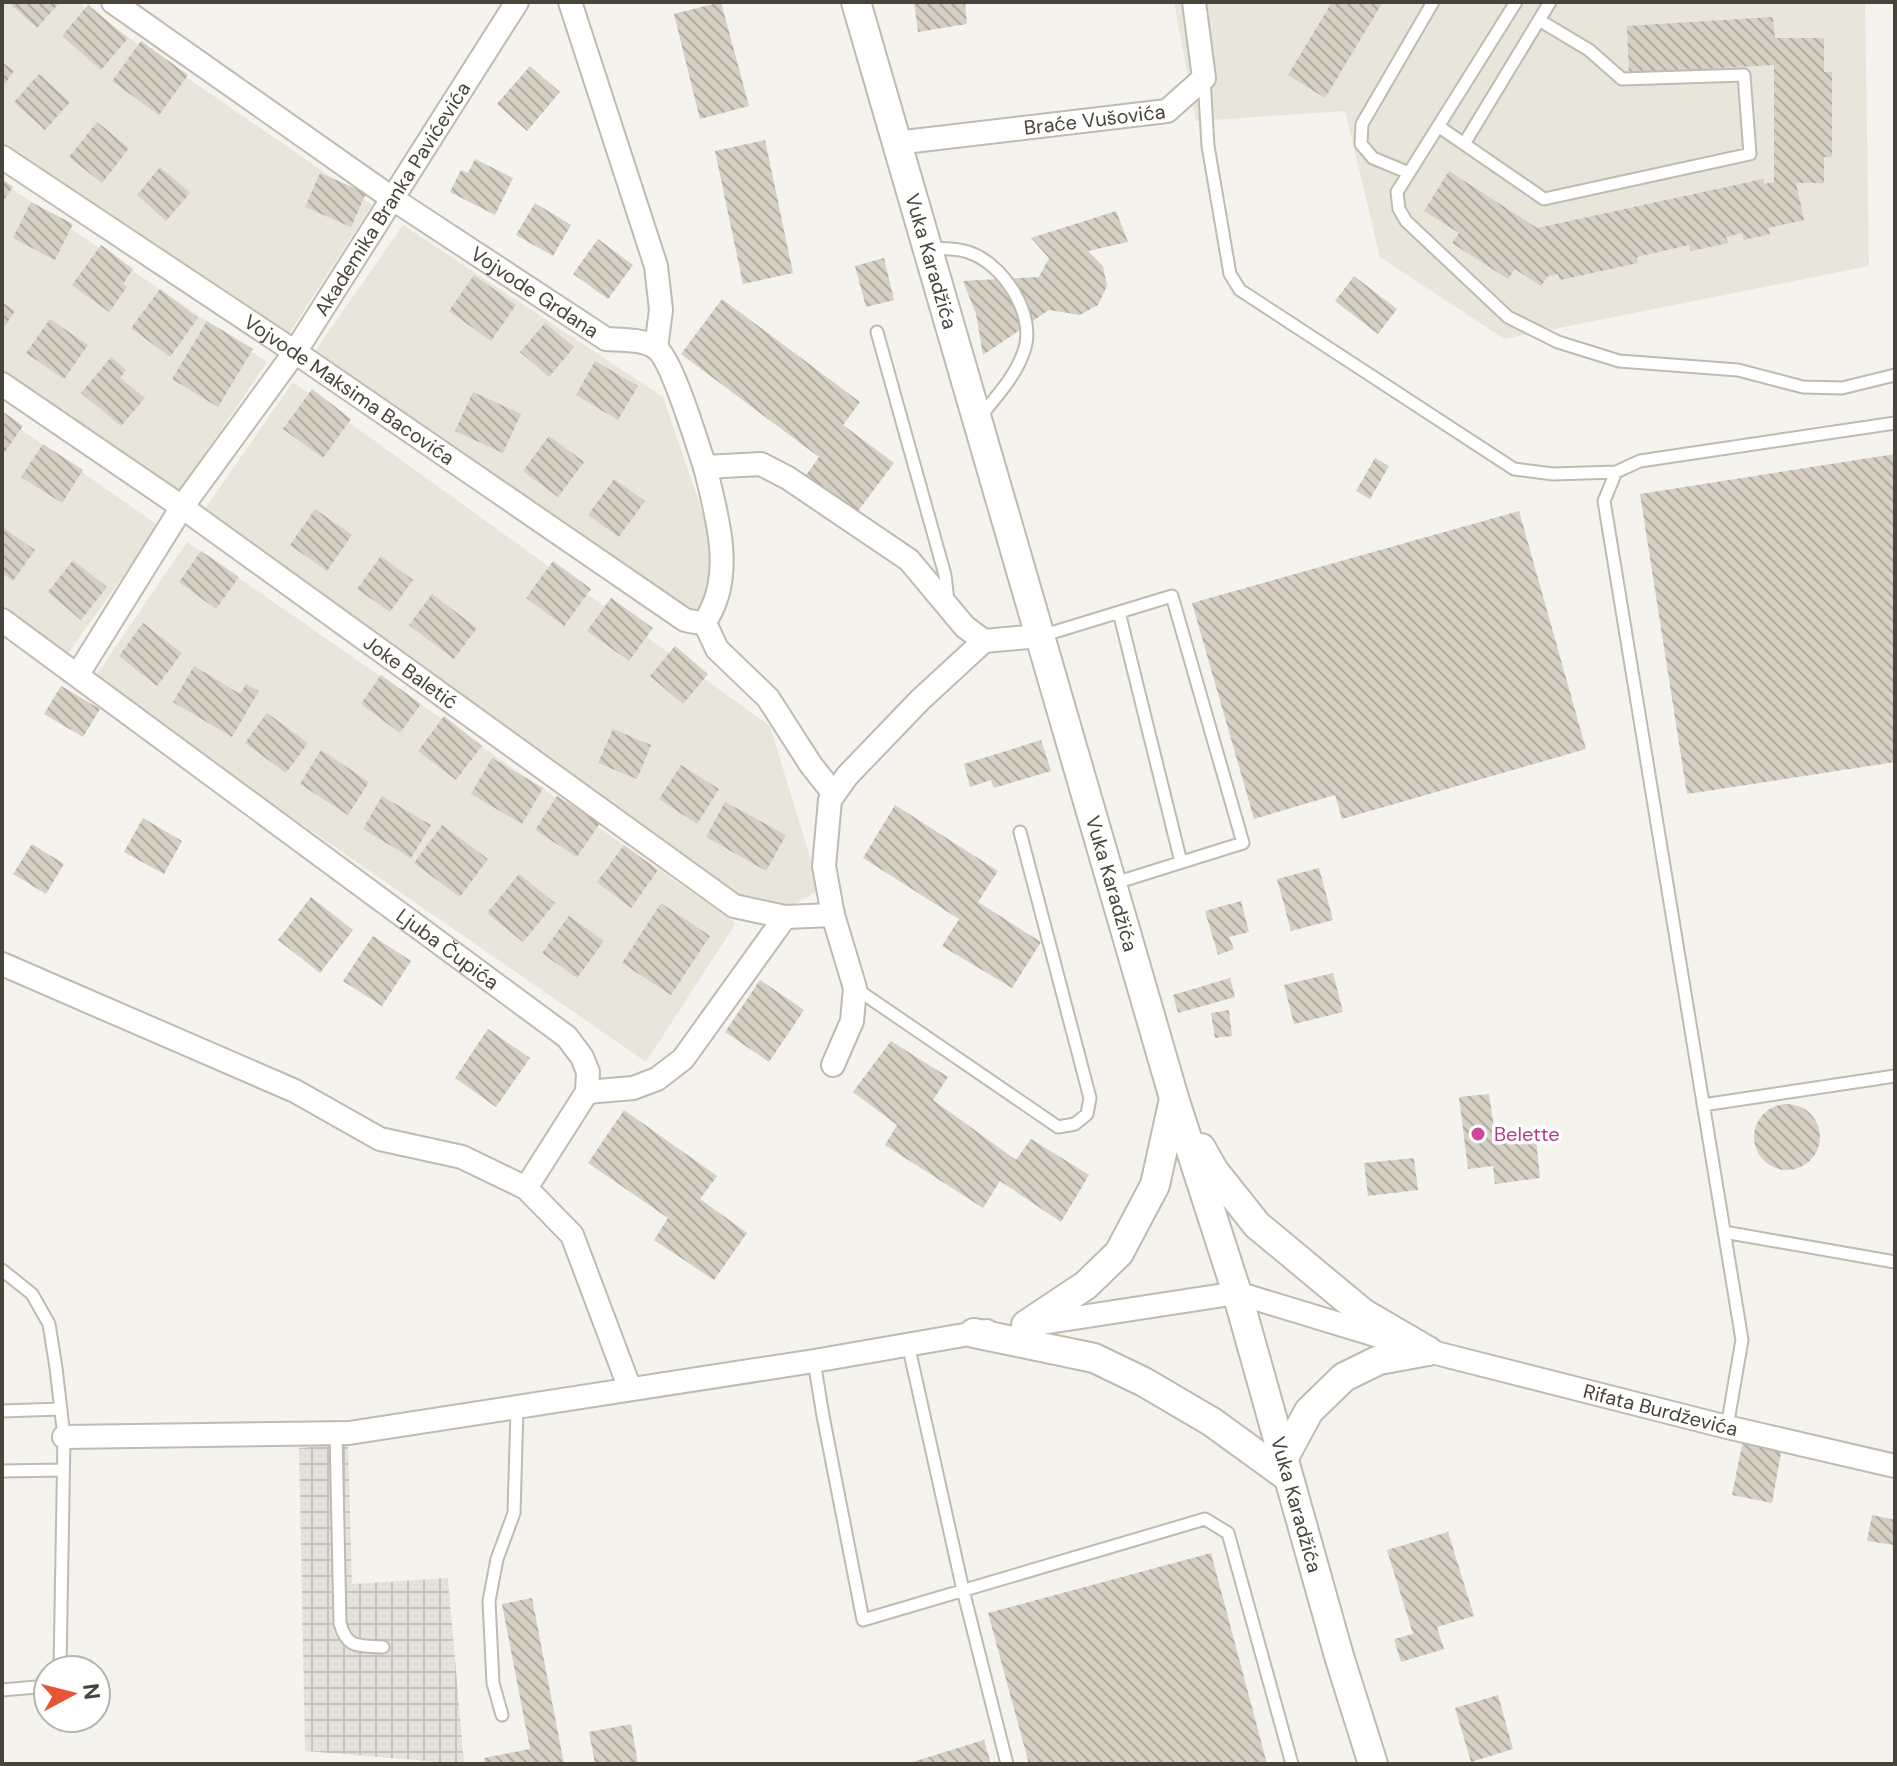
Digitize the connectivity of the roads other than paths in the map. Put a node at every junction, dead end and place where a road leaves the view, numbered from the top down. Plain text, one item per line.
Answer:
1 (113, 2) edge
2 (517, 2) edge
3 (570, 2) edge
4 (856, 2) edge
5 (1194, 2) edge
6 (1433, 2) edge
7 (1516, 2) edge
8 (1550, 2) edge
9 (1539, 20) junction
10 (1204, 78) junction
11 (1438, 126) junction
12 (896, 143) junction
13 (1464, 144) junction
14 (2, 157) edge
15 (1409, 173) junction
16 (393, 199) junction
17 (926, 247) junction
18 (877, 332) dead end
19 (656, 348) junction
20 (295, 352) junction
21 (1895, 375) edge
22 (2, 384) edge
23 (977, 422) junction
24 (1895, 423) edge
25 (705, 467) junction
26 (1616, 472) junction
27 (182, 507) junction
28 (949, 606) junction
29 (1119, 612) junction
30 (2, 620) edge
31 (701, 621) junction
32 (1039, 636) junction
33 (984, 641) junction
34 (78, 674) junction
35 (834, 794) junction
36 (1020, 832) dead end
37 (1181, 862) junction
38 (1112, 884) junction
39 (833, 915) junction
40 (785, 917) junction
41 (2, 964) edge
42 (855, 988) junction
43 (833, 1065) dead end
44 (1895, 1076) edge
45 (587, 1092) junction
46 (1174, 1098) junction
47 (1703, 1105) junction
48 (526, 1188) junction
49 (1724, 1232) junction
50 (1895, 1262) edge
51 (2, 1270) edge
52 (1237, 1293) junction
53 (1026, 1325) junction
54 (974, 1333) junction
55 (908, 1344) junction
56 (1428, 1351) junction
57 (814, 1361) junction
58 (630, 1389) junction
59 (517, 1408) junction
60 (61, 1409) junction
61 (2, 1411) edge
62 (1727, 1427) junction
63 (336, 1433) junction
64 (64, 1437) junction
65 (1895, 1466) edge
66 (1286, 1468) junction
67 (63, 1470) junction
68 (2, 1471) edge
69 (963, 1590) junction
70 (383, 1647) dead end
71 (60, 1654) edge
72 (32, 1687) edge
73 (2, 1690) edge
74 (502, 1715) dead end
75 (1007, 1764) edge
76 (1292, 1764) edge
77 (1373, 1764) edge

1 - 16 street, Vojvode Grdana
2 - 16 street, Akademika Branka Pavićevića
3 - 19 street
4 - 12 street, Vuka Karadžića
5 - 10 street
6 - 15 lane
7 - 11 lane
8 - 9 lane
9 - 13 lane
9 - 13 lane
10 - 12 street, Braće Vušovića
10 - 26 lane
11 - 13 lane
11 - 15 lane
12 - 17 street, Vuka Karadžića
14 - 20 street, Vojvode Maksima Bacovića
15 - 21 lane
16 - 19 street, Vojvode Grdana
16 - 20 street, Akademika Branka Pavićevića
17 - 23 street, Vuka Karadžića
17 - 23 lane
18 - 28 lane
19 - 25 street
20 - 27 street, Akademika Branka Pavićevića
20 - 31 street, Vojvode Maksima Bacovića
22 - 27 street, Joke Baletić
23 - 32 street, Vuka Karadžića
24 - 26 lane
25 - 28 street
25 - 31 street
26 - 47 lane
27 - 34 street, Akademika Branka Pavićevića
27 - 40 street, Joke Baletić
28 - 33 street
29 - 32 lane
29 - 37 lane
29 - 37 lane
30 - 34 street, Ljuba Čupića
31 - 35 street
32 - 33 street
32 - 38 street, Vuka Karadžića
33 - 35 street
34 - 45 street, Ljuba Čupića
35 - 39 street
36 - 42 lane
37 - 38 lane
38 - 46 street, Vuka Karadžića
39 - 40 street, Joke Baletić
39 - 42 street
40 - 45 street
41 - 48 street
42 - 43 street
44 - 47 lane
45 - 48 street
46 - 52 street, Vuka Karadžića
46 - 53 street
46 - 56 street
47 - 49 lane
48 - 58 street
49 - 50 lane
49 - 62 lane
51 - 60 lane
52 - 53 street
52 - 56 street, Rifata Burdževića
52 - 66 street, Vuka Karadžića
53 - 54 street
54 - 55 street
54 - 66 street
55 - 57 street
55 - 69 lane
56 - 62 street, Rifata Burdževića
56 - 66 street
57 - 58 street
57 - 69 lane
58 - 59 street
59 - 63 street
59 - 74 lane
60 - 61 lane
60 - 64 lane
62 - 65 street, Rifata Burdževića
63 - 64 street
63 - 70 lane
64 - 67 lane
66 - 77 street, Vuka Karadžića
67 - 68 lane
67 - 71 lane
69 - 75 lane
69 - 76 lane
72 - 73 lane

